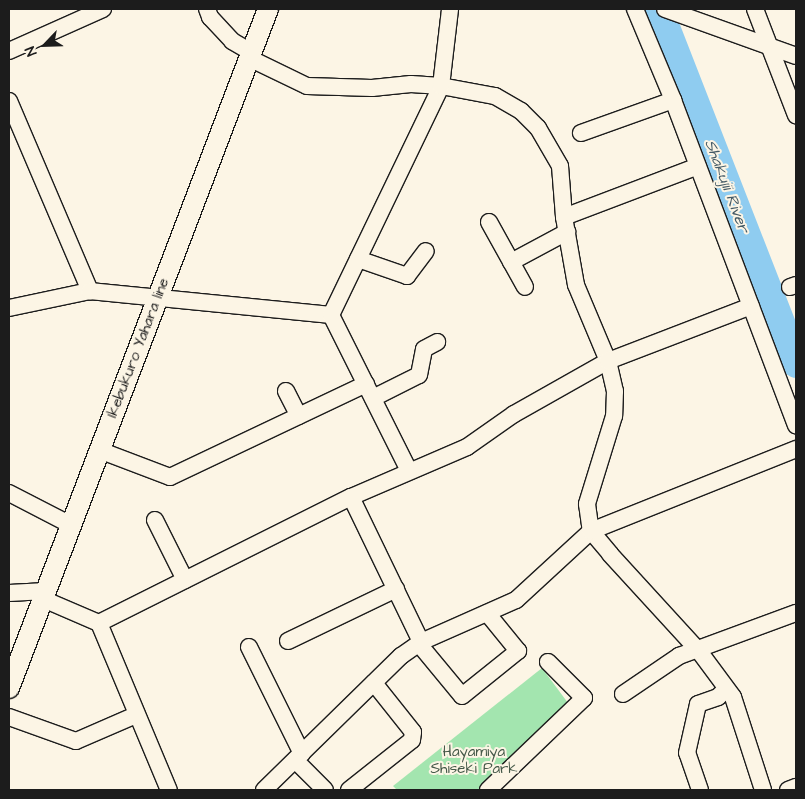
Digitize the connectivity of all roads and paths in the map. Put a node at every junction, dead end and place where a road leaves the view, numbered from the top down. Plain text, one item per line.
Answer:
1 (103, 9) edge
2 (207, 9) edge
3 (268, 9) edge
4 (450, 9) edge
5 (635, 9) edge
6 (664, 9) edge
7 (755, 9) edge
8 (770, 46) junction
9 (9, 51) edge
10 (250, 55) junction
11 (796, 56) edge
12 (441, 86) junction
13 (672, 100) junction
14 (9, 101) edge
15 (796, 114) edge
16 (581, 133) dead end
17 (698, 166) junction
18 (489, 222) dead end
19 (565, 225) junction
20 (426, 251) dead end
21 (358, 259) junction
22 (511, 262) junction
23 (525, 287) dead end
24 (90, 290) junction
25 (157, 298) junction
26 (750, 306) junction
27 (9, 308) edge
28 (331, 314) junction
29 (437, 342) dead end
30 (608, 360) junction
31 (286, 391) dead end
32 (369, 391) junction
33 (299, 416) junction
34 (796, 426) edge
35 (796, 449) edge
36 (99, 450) junction
37 (409, 471) junction
38 (9, 493) edge
39 (352, 497) junction
40 (155, 520) dead end
41 (71, 525) junction
42 (591, 531) junction
43 (186, 580) junction
44 (396, 589) junction
45 (9, 593) edge
46 (44, 595) junction
47 (487, 613) junction
48 (796, 613) edge
49 (99, 623) junction
50 (288, 641) dead end
51 (420, 643) junction
52 (249, 646) dead end
53 (699, 650) junction
54 (548, 662) dead end
55 (374, 683) junction
56 (9, 688) edge
57 (726, 689) junction
58 (623, 694) dead end
59 (136, 715) junction
60 (9, 717) edge
61 (299, 757) junction
62 (796, 787) edge
63 (169, 790) edge
64 (264, 790) edge
65 (325, 790) edge
66 (349, 790) edge
67 (488, 790) edge
68 (700, 790) edge
69 (763, 790) edge
70 (788, 790) edge

1 - 9 street
2 - 10 street
3 - 10 main road, Ikebukuro Yahara line
4 - 12 street
5 - 13 street
6 - 8 street
7 - 8 street
8 - 11 street
8 - 15 street
10 - 12 street
10 - 25 main road, Ikebukuro Yahara line
12 - 19 street
12 - 21 street
13 - 16 street
13 - 17 street
14 - 24 street
17 - 19 street
17 - 26 street
18 - 22 street
19 - 22 street
19 - 30 street
20 - 21 street
21 - 28 street
22 - 23 street
24 - 25 street
24 - 27 street
25 - 28 street
25 - 36 main road, Ikebukuro Yahara line
26 - 30 street
26 - 34 street
28 - 32 street
29 - 32 street
30 - 37 street
30 - 42 street
31 - 33 street
32 - 33 street
32 - 37 street
33 - 36 street
35 - 42 street
36 - 41 main road, Ikebukuro Yahara line
37 - 39 street
38 - 41 street
39 - 43 street
39 - 44 street
40 - 43 street
41 - 46 main road, Ikebukuro Yahara line
42 - 47 street
42 - 53 street
43 - 49 street
44 - 50 street
44 - 51 street
45 - 46 street
46 - 49 street
46 - 56 main road, Ikebukuro Yahara line
47 - 51 street
47 - 51 street
48 - 53 street
49 - 59 street
51 - 55 street
52 - 61 street
53 - 57 street
53 - 58 street
54 - 67 street
55 - 61 street
55 - 66 street
57 - 68 street
57 - 69 street
59 - 60 street
59 - 63 street
61 - 64 street
61 - 65 street
62 - 70 street

